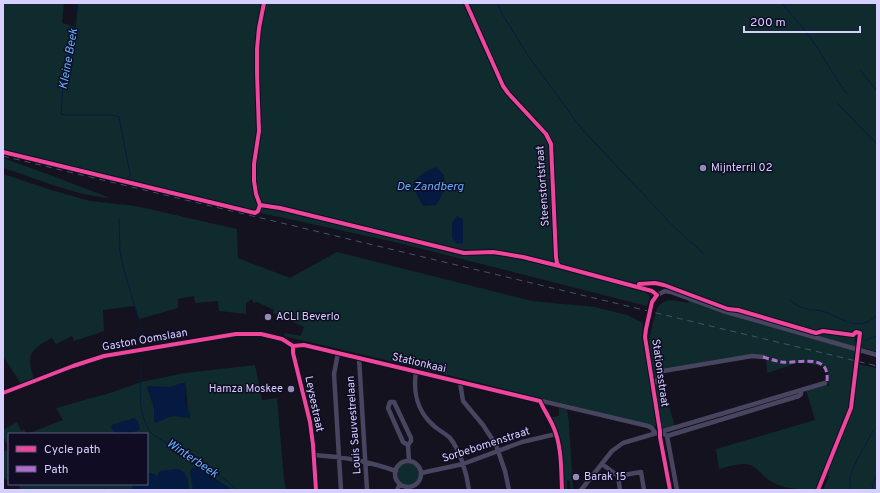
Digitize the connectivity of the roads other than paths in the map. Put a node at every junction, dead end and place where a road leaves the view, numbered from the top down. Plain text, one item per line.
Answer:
1 (466, 3) edge
2 (657, 294) junction
3 (293, 346) junction
4 (338, 353) junction
5 (877, 355) edge
6 (359, 358) junction
7 (763, 358) dead end
8 (416, 372) junction
9 (460, 382) junction
10 (825, 383) dead end
11 (652, 384) junction
12 (3, 393) edge
13 (540, 401) junction
14 (715, 419) junction
15 (660, 431) junction
16 (655, 433) junction
17 (556, 434) junction
18 (667, 436) junction
19 (408, 445) junction
20 (498, 451) junction
21 (314, 455) junction
22 (339, 457) junction
23 (365, 461) junction
24 (409, 461) junction
25 (463, 464) junction
26 (602, 464) junction
27 (396, 471) junction
28 (421, 473) junction
29 (618, 476) junction
30 (400, 484) junction
31 (415, 488) edge
32 (316, 490) edge
33 (341, 490) edge
34 (367, 490) edge
35 (397, 490) edge
36 (469, 490) edge
37 (508, 490) edge
38 (562, 490) edge
39 (581, 490) edge
40 (620, 490) edge
41 (644, 490) edge
42 (670, 490) edge
43 (676, 490) edge

1 - 2 street, Steenstortstraat
2 - 5 street, Steenstortstraat
2 - 11 street, Stationsstraat, bridge
3 - 4 street, Stationkaai
3 - 12 street, Gaston Oomslaan
3 - 21 street, Leysestraat
4 - 6 street, Stationkaai
4 - 22 street
6 - 8 street, Stationkaai
6 - 23 street, Louis Sauvestrelaan
7 - 11 street
8 - 9 street, Stationkaai
8 - 25 street
9 - 13 street, Stationkaai
9 - 20 street
10 - 14 street
11 - 15 street, Stationsstraat
13 - 16 street, Stationkaai
13 - 17 street
14 - 15 street
14 - 18 street
15 - 16 street
15 - 18 street
15 - 42 street, Stationsstraat
16 - 26 street
17 - 20 street, Sorbebomenstraat
17 - 38 street
18 - 43 street
19 - 19 street
19 - 24 street
20 - 25 street, Sorbebomenstraat
20 - 37 street
21 - 22 street
21 - 32 street, Leysestraat
22 - 23 street
22 - 33 street
23 - 27 street
23 - 34 street, Louis Sauvestrelaan
24 - 27 street
24 - 28 street
25 - 28 street, Sorbebomenstraat
25 - 36 street
26 - 29 street
26 - 39 street
27 - 30 street
28 - 31 street
29 - 40 street
29 - 41 street
30 - 31 street
30 - 35 street

